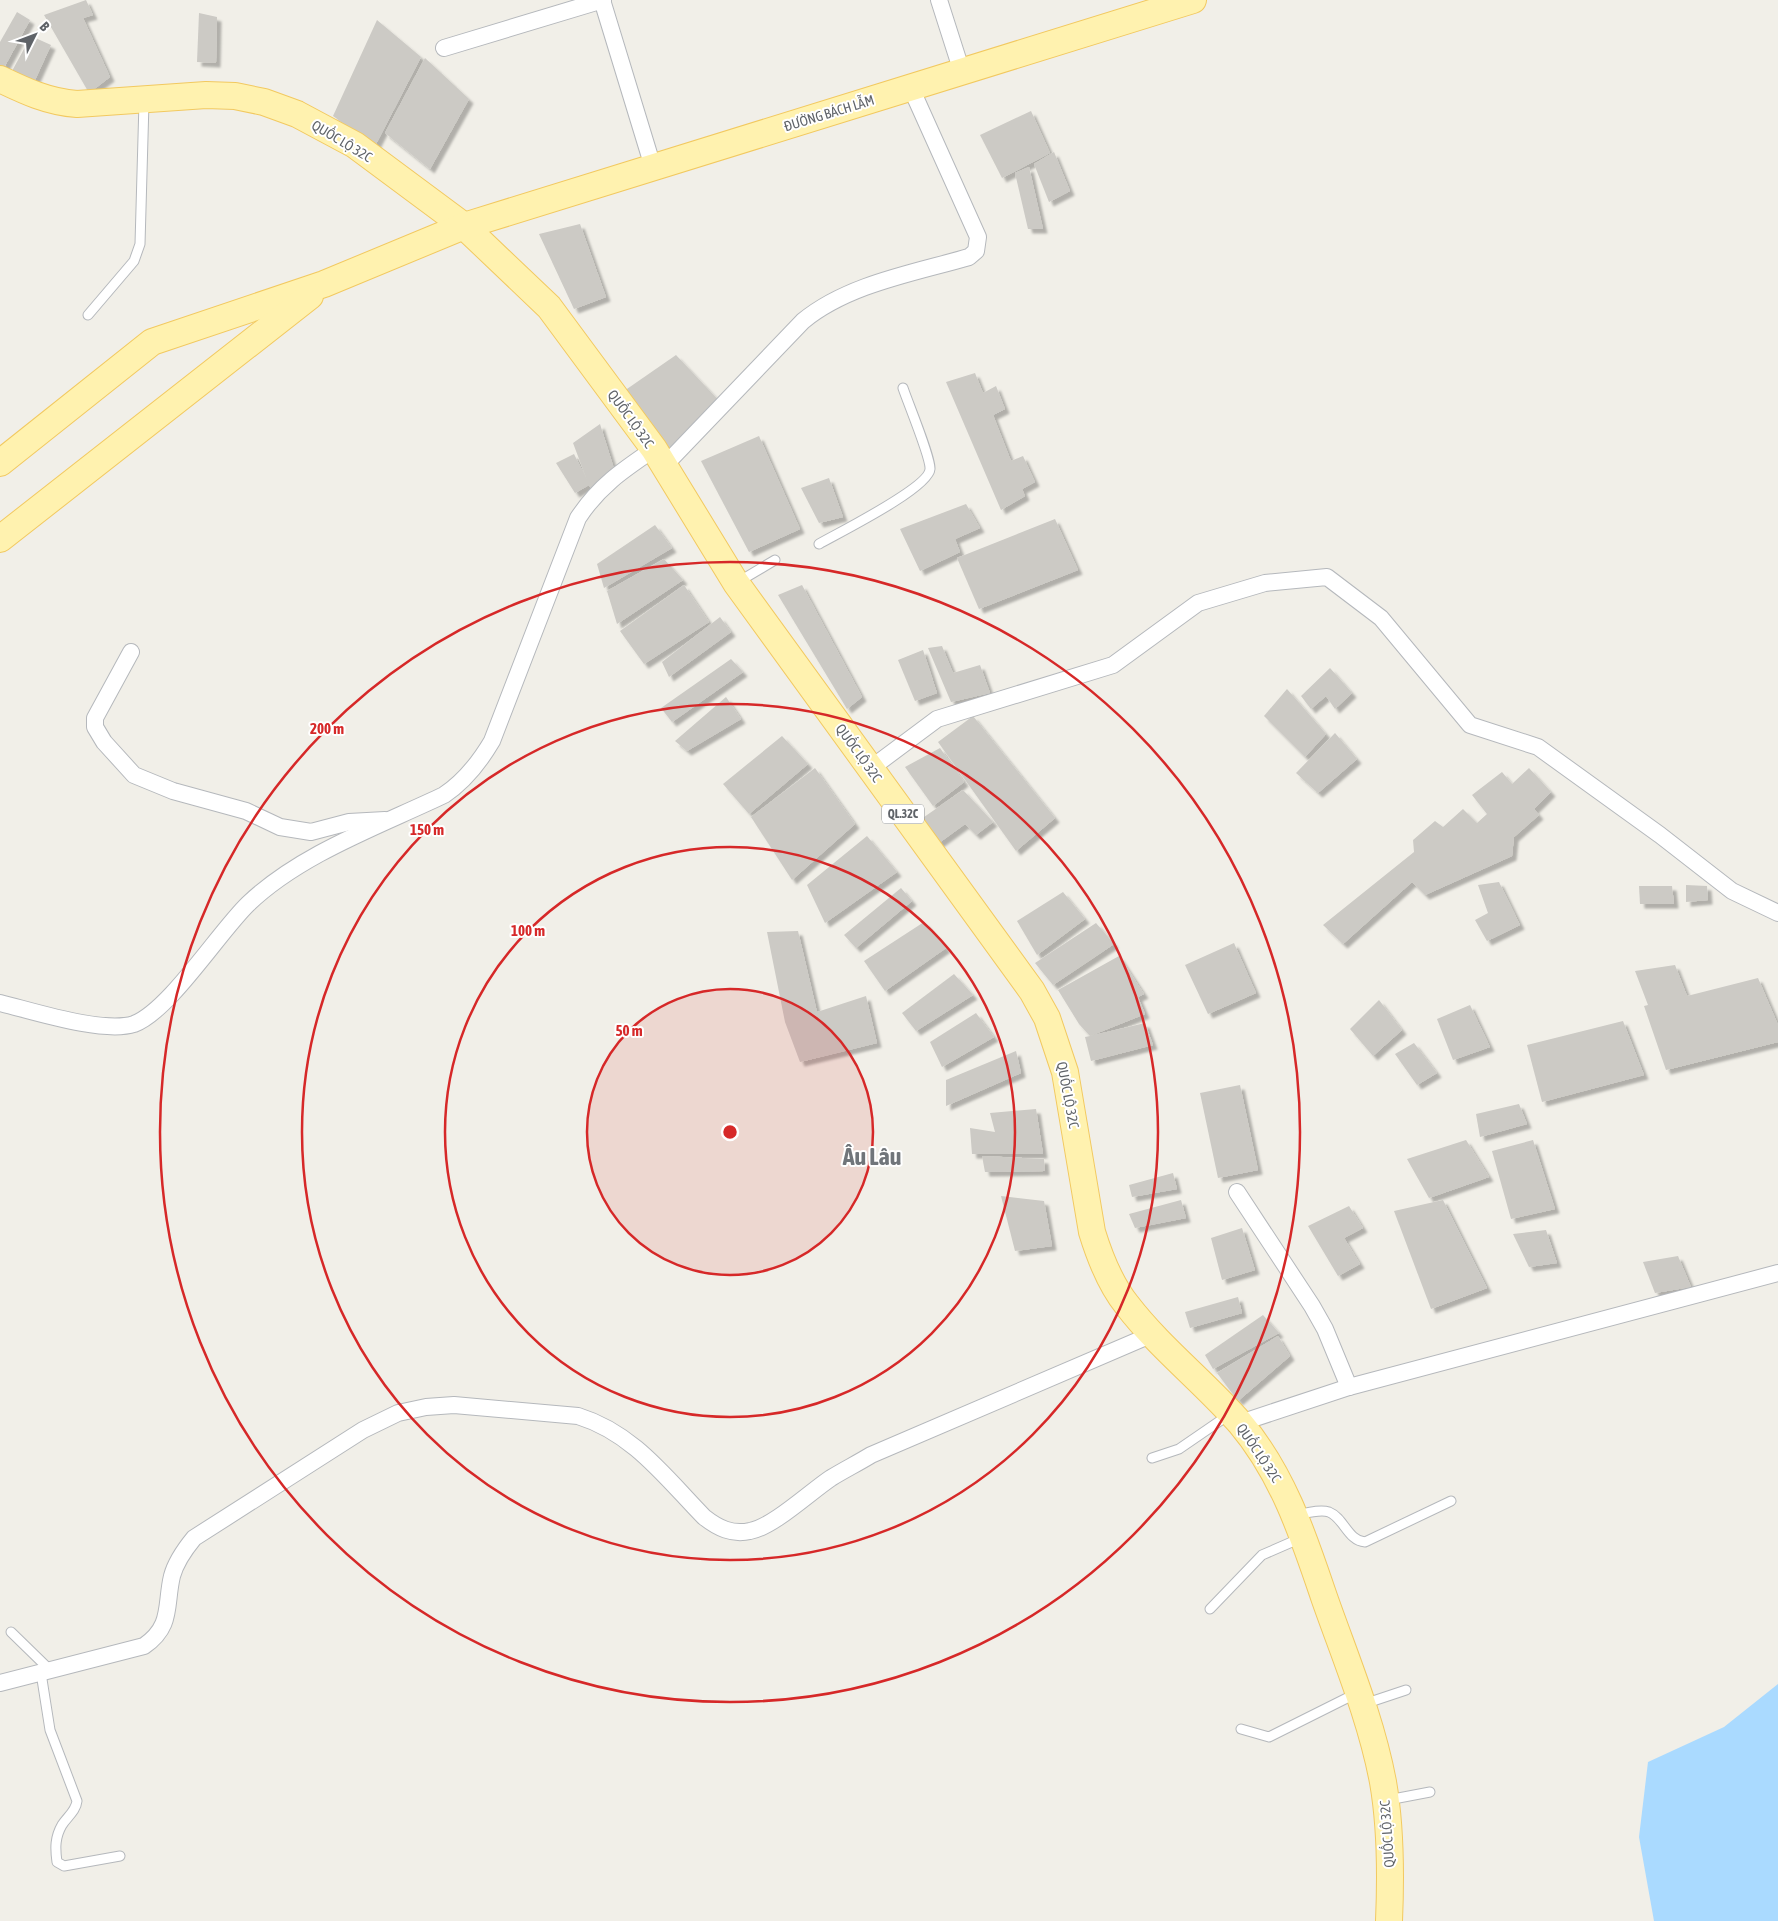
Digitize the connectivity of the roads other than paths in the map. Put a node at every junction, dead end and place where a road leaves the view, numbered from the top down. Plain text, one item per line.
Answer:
1 (602, 0) edge
2 (939, 0) edge
3 (1193, 0) edge
4 (444, 48) dead end
5 (962, 72) junction
6 (0, 79) edge
7 (911, 88) junction
8 (144, 99) junction
9 (653, 167) junction
10 (464, 226) junction
11 (324, 284) junction
12 (88, 315) dead end
13 (903, 388) dead end
14 (659, 457) junction
15 (0, 463) edge
16 (0, 539) edge
17 (819, 544) dead end
18 (775, 560) dead end
19 (736, 583) junction
20 (130, 652) dead end
21 (870, 769) junction
22 (393, 819) junction
23 (1778, 913) edge
24 (0, 1003) edge
25 (1237, 1192) dead end
26 (1778, 1273) edge
27 (1153, 1334) junction
28 (1349, 1387) junction
29 (1235, 1418) junction
30 (1152, 1458) dead end
31 (1451, 1501) dead end
32 (1299, 1526) junction
33 (1210, 1609) dead end
34 (11, 1632) dead end
35 (46, 1671) junction
36 (0, 1683) edge
37 (1406, 1690) dead end
38 (1360, 1699) junction
39 (1241, 1729) dead end
40 (1430, 1792) dead end
41 (1386, 1801) junction
42 (120, 1856) dead end
43 (1389, 1921) edge

1 - 4 street
1 - 9 street
2 - 5 street
3 - 5 main road, ĐƯỜNG BÁCH LẪM
5 - 7 main road, ĐƯỜNG BÁCH LẪM
6 - 8 main road, QUỐC LỘ 32C / QL.32C
7 - 9 main road, ĐƯỜNG BÁCH LẪM
7 - 14 street
8 - 10 main road, QUỐC LỘ 32C / QL.32C
8 - 12 lane
9 - 10 main road, ĐƯỜNG BÁCH LẪM
10 - 11 main road, ĐƯỜNG BÁCH LẪM
10 - 14 main road, QUỐC LỘ 32C / QL.32C
11 - 15 main road
11 - 16 main road
13 - 17 lane
14 - 19 main road, QUỐC LỘ 32C / QL.32C
14 - 22 street
18 - 19 lane
19 - 21 main road, QUỐC LỘ 32C / QL.32C
20 - 22 street
21 - 23 street
21 - 27 main road, QUỐC LỘ 32C / QL.32C
22 - 24 street
25 - 28 street
26 - 28 street
27 - 29 main road, QUỐC LỘ 32C / QL.32C
27 - 35 street
28 - 29 street
29 - 30 lane
29 - 32 main road, QUỐC LỘ 32C / QL.32C
31 - 32 lane
32 - 33 lane
32 - 38 main road, QUỐC LỘ 32C / QL.32C
34 - 35 lane
35 - 36 street
35 - 42 lane
37 - 38 lane
38 - 39 lane
38 - 41 main road, QUỐC LỘ 32C / QL.32C
40 - 41 lane
41 - 43 main road, QUỐC LỘ 32C / QL.32C

